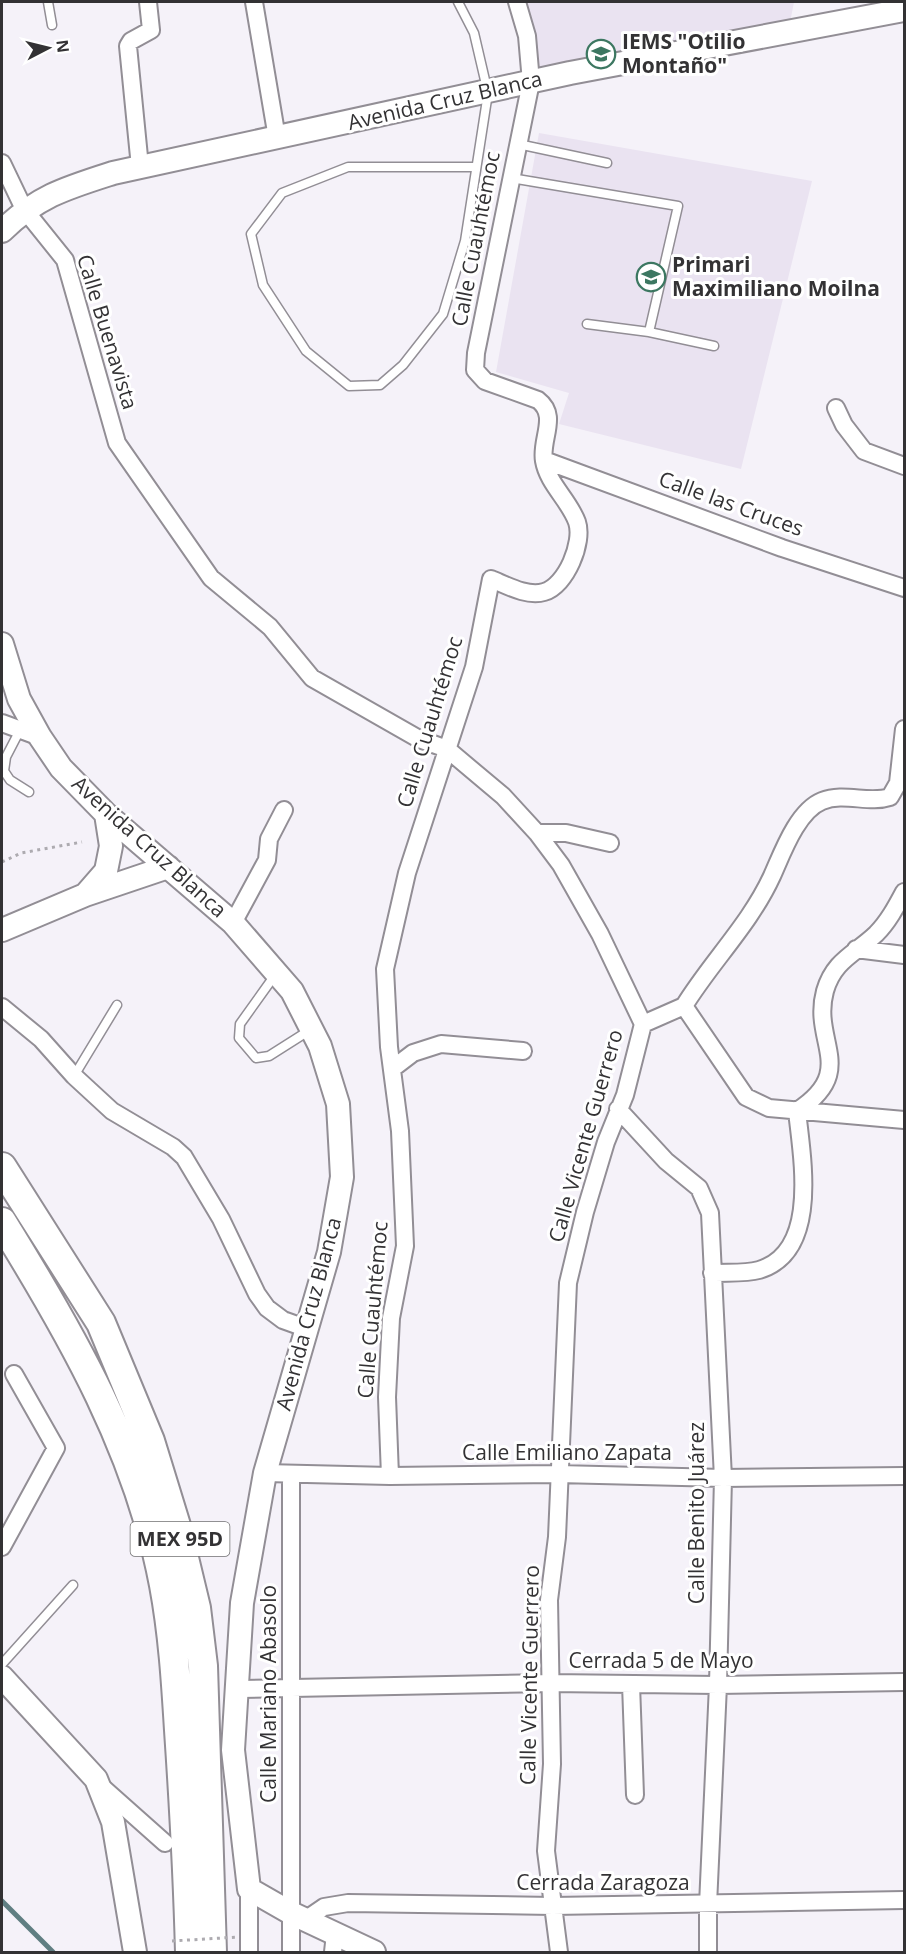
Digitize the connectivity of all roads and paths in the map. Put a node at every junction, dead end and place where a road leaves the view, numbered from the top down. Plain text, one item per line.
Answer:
1 (48, 2) edge
2 (148, 2) edge
3 (254, 2) edge
4 (458, 2) edge
5 (517, 2) edge
6 (904, 10) edge
7 (52, 25) dead end
8 (531, 82) junction
9 (488, 93) junction
10 (277, 138) junction
11 (517, 144) junction
12 (2, 163) edge
13 (607, 163) dead end
14 (140, 167) junction
15 (476, 167) junction
16 (511, 178) junction
17 (9, 221) edge
18 (587, 324) dead end
19 (649, 332) junction
20 (714, 346) dead end
21 (836, 408) dead end
22 (117, 443) joint
23 (543, 460) junction
24 (904, 466) edge
25 (904, 588) edge
26 (2, 644) edge
27 (2, 723) edge
28 (904, 729) edge
29 (30, 734) junction
30 (447, 749) junction
31 (901, 782) edge
32 (29, 792) dead end
33 (284, 810) dead end
34 (106, 814) junction
35 (537, 833) junction
36 (82, 842) dead end
37 (610, 843) dead end
38 (2, 862) edge
39 (168, 867) junction
40 (904, 892) edge
41 (85, 895) junction
42 (233, 923) junction
43 (2, 930) edge
44 (856, 949) junction
45 (904, 956) edge
46 (277, 972) junction
47 (117, 1005) dead end
48 (684, 1006) junction
49 (2, 1007) edge
50 (643, 1024) junction
51 (312, 1029) junction
52 (523, 1051) dead end
53 (392, 1069) junction
54 (74, 1076) junction
55 (618, 1109) junction
56 (797, 1111) junction
57 (897, 1119) edge
58 (904, 1134) edge
59 (2, 1167) edge
60 (2, 1222) edge
61 (712, 1273) junction
62 (308, 1329) junction
63 (14, 1374) dead end
64 (265, 1473) junction
65 (558, 1474) junction
66 (291, 1475) junction
67 (390, 1476) junction
68 (904, 1476) edge
69 (723, 1478) junction
70 (2, 1547) edge
71 (73, 1586) dead end
72 (2, 1664) edge
73 (2, 1677) edge
74 (904, 1682) edge
75 (550, 1683) junction
76 (631, 1684) junction
77 (718, 1685) junction
78 (293, 1688) junction
79 (238, 1689) junction
80 (96, 1779) junction
81 (635, 1795) dead end
82 (165, 1843) dead end
83 (249, 1889) junction
84 (904, 1900) edge
85 (708, 1905) junction
86 (553, 1906) junction
87 (298, 1917) junction
88 (239, 1937) dead end
89 (334, 1943) edge
90 (181, 1947) edge
91 (135, 1953) edge
92 (212, 1953) edge
93 (249, 1953) edge
94 (291, 1953) edge
95 (374, 1953) edge
96 (559, 1953) edge
97 (708, 1953) edge

1 - 7 lane
2 - 14 street
3 - 10 street
4 - 9 lane
5 - 8 street, Calle Cuauhtémoc
6 - 8 main road, Avenida Cruz Blanca
8 - 9 main road, Avenida Cruz Blanca
8 - 11 street, Calle Cuauhtémoc
9 - 10 main road, Avenida Cruz Blanca
9 - 15 lane
10 - 14 main road, Avenida Cruz Blanca
11 - 13 lane
11 - 16 street, Calle Cuauhtémoc
12 - 17 street, Calle Buenavista
14 - 17 main road, Avenida Cruz Blanca
15 - 15 lane
16 - 19 lane
16 - 23 street, Calle Cuauhtémoc
17 - 22 street, Calle Buenavista
18 - 19 lane
19 - 20 lane
21 - 24 street
22 - 30 street, Calle Vicente Guerrero
23 - 25 street, Calle las Cruces
23 - 30 street, Calle Cuauhtémoc
26 - 29 main road, Avenida Cruz Blanca
27 - 29 street
28 - 31 street
29 - 32 lane
29 - 34 main road, Avenida Cruz Blanca
30 - 35 street, Calle Vicente Guerrero
30 - 53 street, Calle Cuauhtémoc
31 - 48 street
33 - 42 street
34 - 39 main road, Avenida Cruz Blanca
34 - 41 main road
35 - 37 street
35 - 50 street, Calle Vicente Guerrero
36 - 38 path
39 - 41 main road
39 - 42 main road, Avenida Cruz Blanca
40 - 44 street
41 - 43 main road
42 - 46 main road, Avenida Cruz Blanca
44 - 45 street
44 - 56 street
46 - 51 main road, Avenida Cruz Blanca
46 - 51 lane
47 - 54 lane
48 - 50 street
48 - 56 street
49 - 54 street
50 - 55 street, Calle Vicente Guerrero
51 - 62 main road, Avenida Cruz Blanca
52 - 53 street
53 - 67 street, Calle Cuauhtémoc
54 - 62 street
55 - 61 street, Calle Benito Juárez
55 - 65 street, Calle Vicente Guerrero
56 - 57 street
56 - 61 street
57 - 58 street
59 - 92 highway, MEX 95D
60 - 90 highway, MEX 95D
61 - 69 street, Calle Benito Juárez
62 - 64 main road, Avenida Cruz Blanca
63 - 70 street
64 - 66 street, Calle Emiliano Zapata
64 - 79 main road, Avenida Cruz Blanca
65 - 67 street, Calle Emiliano Zapata
65 - 69 street, Calle Emiliano Zapata
65 - 75 street, Calle Vicente Guerrero
66 - 67 street, Calle Emiliano Zapata
66 - 78 street, Calle Mariano Abasolo
68 - 69 street, Calle Emiliano Zapata
69 - 77 street, Calle Benito Juárez
71 - 72 lane
73 - 80 main road
74 - 77 street, Cerrada 5 de Mayo
75 - 76 street, Cerrada 5 de Mayo
75 - 78 street, Cerrada 5 de Mayo
75 - 86 street, Calle Vicente Guerrero
76 - 77 street, Cerrada 5 de Mayo
76 - 81 street
77 - 85 street, Calle Benito Juárez
78 - 79 street, Cerrada 5 de Mayo
78 - 87 street, Calle Mariano Abasolo
79 - 83 main road, Avenida Cruz Blanca
80 - 82 street
80 - 91 main road
83 - 87 main road
83 - 93 street
84 - 85 street, Cerrada Zaragoza
85 - 86 street, Cerrada Zaragoza
85 - 97 street, Calle Benito Juárez
86 - 87 street, Cerrada Zaragoza
86 - 96 street, Calle Vicente Guerrero
87 - 89 main road
87 - 94 street, Calle Mariano Abasolo
88 - 90 path, bridge
89 - 95 main road

